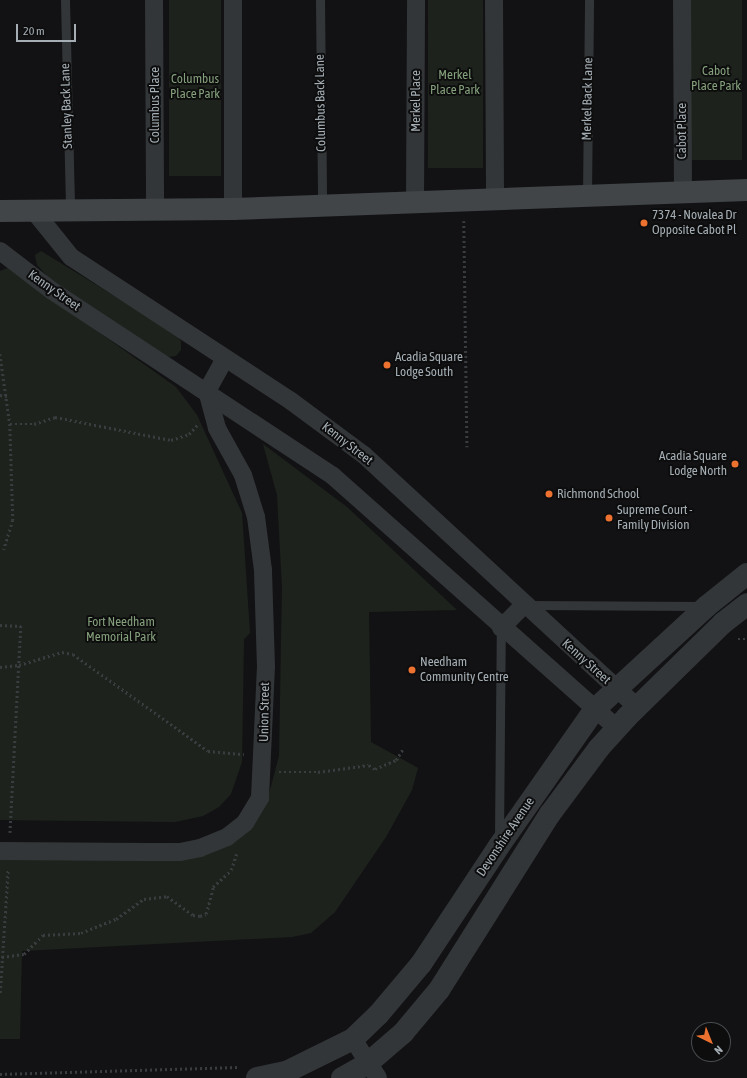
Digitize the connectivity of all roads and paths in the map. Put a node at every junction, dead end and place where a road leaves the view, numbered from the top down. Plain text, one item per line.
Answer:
1 (64, 0) edge
2 (154, 0) edge
3 (233, 0) edge
4 (320, 0) edge
5 (416, 0) edge
6 (494, 0) edge
7 (589, 0) edge
8 (682, 0) edge
9 (747, 190) edge
10 (683, 191) junction
11 (587, 197) junction
12 (464, 200) junction
13 (495, 200) junction
14 (415, 202) junction
15 (322, 206) junction
16 (233, 209) junction
17 (156, 210) junction
18 (0, 211) edge
19 (34, 211) junction
20 (70, 211) junction
21 (0, 251) edge
22 (0, 354) edge
23 (225, 359) junction
24 (207, 391) junction
25 (0, 395) edge
26 (7, 396) junction
27 (200, 422) dead end
28 (10, 424) junction
29 (467, 447) dead end
30 (4, 550) dead end
31 (747, 574) edge
32 (747, 604) edge
33 (524, 605) junction
34 (708, 606) junction
35 (0, 625) edge
36 (502, 628) junction
37 (19, 665) junction
38 (0, 667) edge
39 (616, 689) junction
40 (637, 707) junction
41 (596, 709) junction
42 (617, 728) junction
43 (404, 747) dead end
44 (264, 754) junction
45 (262, 772) junction
46 (235, 830) junction
47 (499, 846) junction
48 (5, 851) edge
49 (2, 958) junction
50 (0, 993) edge
51 (352, 1039) junction
52 (373, 1071) edge
53 (252, 1072) edge
54 (0, 1074) edge
55 (342, 1078) edge

1 - 20 lane, Stanley Back Lane
2 - 17 street, Columbus Place
3 - 16 street
4 - 15 lane, Columbus Back Lane
5 - 14 street, Merkel Place
6 - 13 street
7 - 11 lane, Merkel Back Lane
8 - 10 street, Cabot Place
9 - 10 main road
10 - 11 main road
11 - 13 main road
12 - 13 main road
12 - 14 main road
12 - 29 path
14 - 15 main road
15 - 16 main road
16 - 17 main road
17 - 20 main road
18 - 19 main road
19 - 20 main road
19 - 23 street, Kenny Street
21 - 24 street, Kenny Street
22 - 26 path
23 - 24 street
23 - 33 street, Kenny Street
24 - 36 street, Kenny Street
24 - 44 street, Union Street
25 - 26 path
26 - 28 path
27 - 28 path
28 - 30 path
31 - 34 street, Devonshire Avenue
32 - 40 street, Devonshire Avenue
33 - 34 lane
33 - 36 street
33 - 39 street, Kenny Street
34 - 39 street, Devonshire Avenue
35 - 37 path
36 - 41 street, Kenny Street
36 - 47 lane
37 - 38 path
37 - 44 path
37 - 48 path
39 - 40 street, Kenny Street
39 - 41 street, Devonshire Avenue
40 - 42 street, Devonshire Avenue
41 - 42 street, Kenny Street
41 - 47 street, Devonshire Avenue
42 - 52 street, Devonshire Avenue
43 - 45 path
44 - 45 street, Union Street
45 - 46 street, Union Street
46 - 48 street, Union Street
46 - 49 path
47 - 51 street, Devonshire Avenue
48 - 49 path
49 - 50 path
51 - 52 street
51 - 53 street, Devonshire Avenue
52 - 55 street, Devonshire Avenue
53 - 54 path

